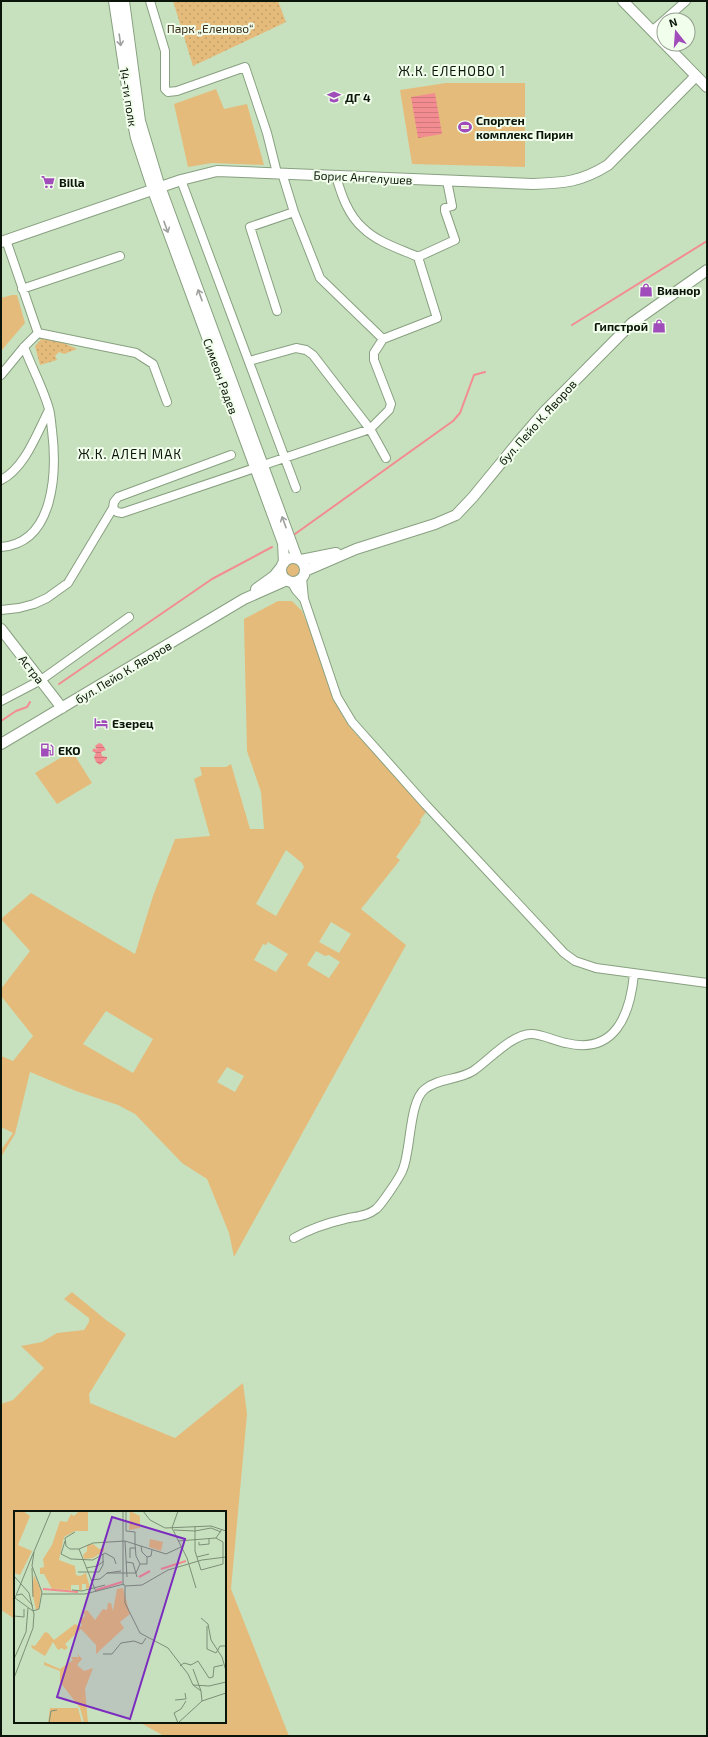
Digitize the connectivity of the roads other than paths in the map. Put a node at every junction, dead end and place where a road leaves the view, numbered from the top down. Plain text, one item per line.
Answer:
1 (114, 1) edge
2 (124, 1) edge
3 (150, 1) edge
4 (623, 1) edge
5 (686, 1) edge
6 (652, 31) junction
7 (656, 35) edge
8 (672, 52) edge
9 (696, 76) junction
10 (707, 87) edge
11 (280, 173) junction
12 (336, 176) junction
13 (181, 180) junction
14 (447, 182) junction
15 (157, 189) junction
16 (294, 212) junction
17 (4, 241) edge
18 (120, 256) dead end
19 (418, 257) junction
20 (707, 270) edge
21 (22, 289) junction
22 (277, 311) dead end
23 (38, 334) junction
24 (383, 339) junction
25 (24, 347) junction
26 (249, 361) junction
27 (1, 376) edge
28 (167, 402) dead end
29 (49, 410) junction
30 (370, 429) junction
31 (230, 455) dead end
32 (285, 457) junction
33 (386, 458) dead end
34 (259, 467) junction
35 (1, 480) edge
36 (296, 488) dead end
37 (113, 508) junction
38 (1, 547) edge
39 (356, 549) junction
40 (299, 559) junction
41 (283, 564) junction
42 (304, 574) junction
43 (289, 580) junction
44 (244, 599) junction
45 (304, 599) junction
46 (1, 610) edge
47 (129, 618) dead end
48 (1, 629) edge
49 (41, 680) junction
50 (1, 701) edge
51 (62, 708) junction
52 (1, 744) edge
53 (634, 974) junction
54 (707, 984) edge
55 (294, 1238) dead end

1 -> 15 street, 14-ти полк
2 - 15 street, 14-ти полк
3 - 11 street
4 - 6 street
5 - 6 street
6 - 7 street
8 - 9 street
9 - 10 street
9 - 14 street, Борис Ангелушев
11 - 12 street, Борис Ангелушев
11 - 13 street, Борис Ангелушев
11 - 16 street
12 - 14 street, Борис Ангелушев
12 - 19 street
13 - 15 street, Борис Ангелушев
13 - 26 street
14 - 19 street
15 - 17 street, Борис Ангелушев
15 - 34 street, Симеон Радев
16 - 22 street
16 - 24 street
17 - 21 street
18 - 21 street
19 - 24 street
20 - 39 street, бул. Пейо К. Яворов
21 - 23 street
23 - 25 street
23 - 28 street
24 - 30 street
25 - 27 street
25 - 29 street
26 - 30 street
26 - 32 street
29 - 35 street
29 - 38 street
30 - 32 street
30 - 33 street
31 - 37 street
32 - 34 street
32 - 36 street
34 - 37 street
40 -> 34 street, Симеон Радев
34 - 41 street, Симеон Радев
37 - 46 street
39 - 40 street, бул. Пейо К. Яворов
39 - 42 street, бул. Пейо К. Яворов
40 - 41 street
40 - 42 street
41 - 43 street
41 - 44 street, бул. Пейо К. Яворов
42 - 43 street
42 - 45 street
43 - 44 street, бул. Пейо К. Яворов
43 - 45 street
44 - 51 street, бул. Пейо К. Яворов
45 - 53 street
47 - 49 street
48 - 49 street, Астра
49 - 50 street
49 - 51 street, Астра
51 - 52 street, бул. Пейо К. Яворов
53 - 54 street
53 - 55 street

